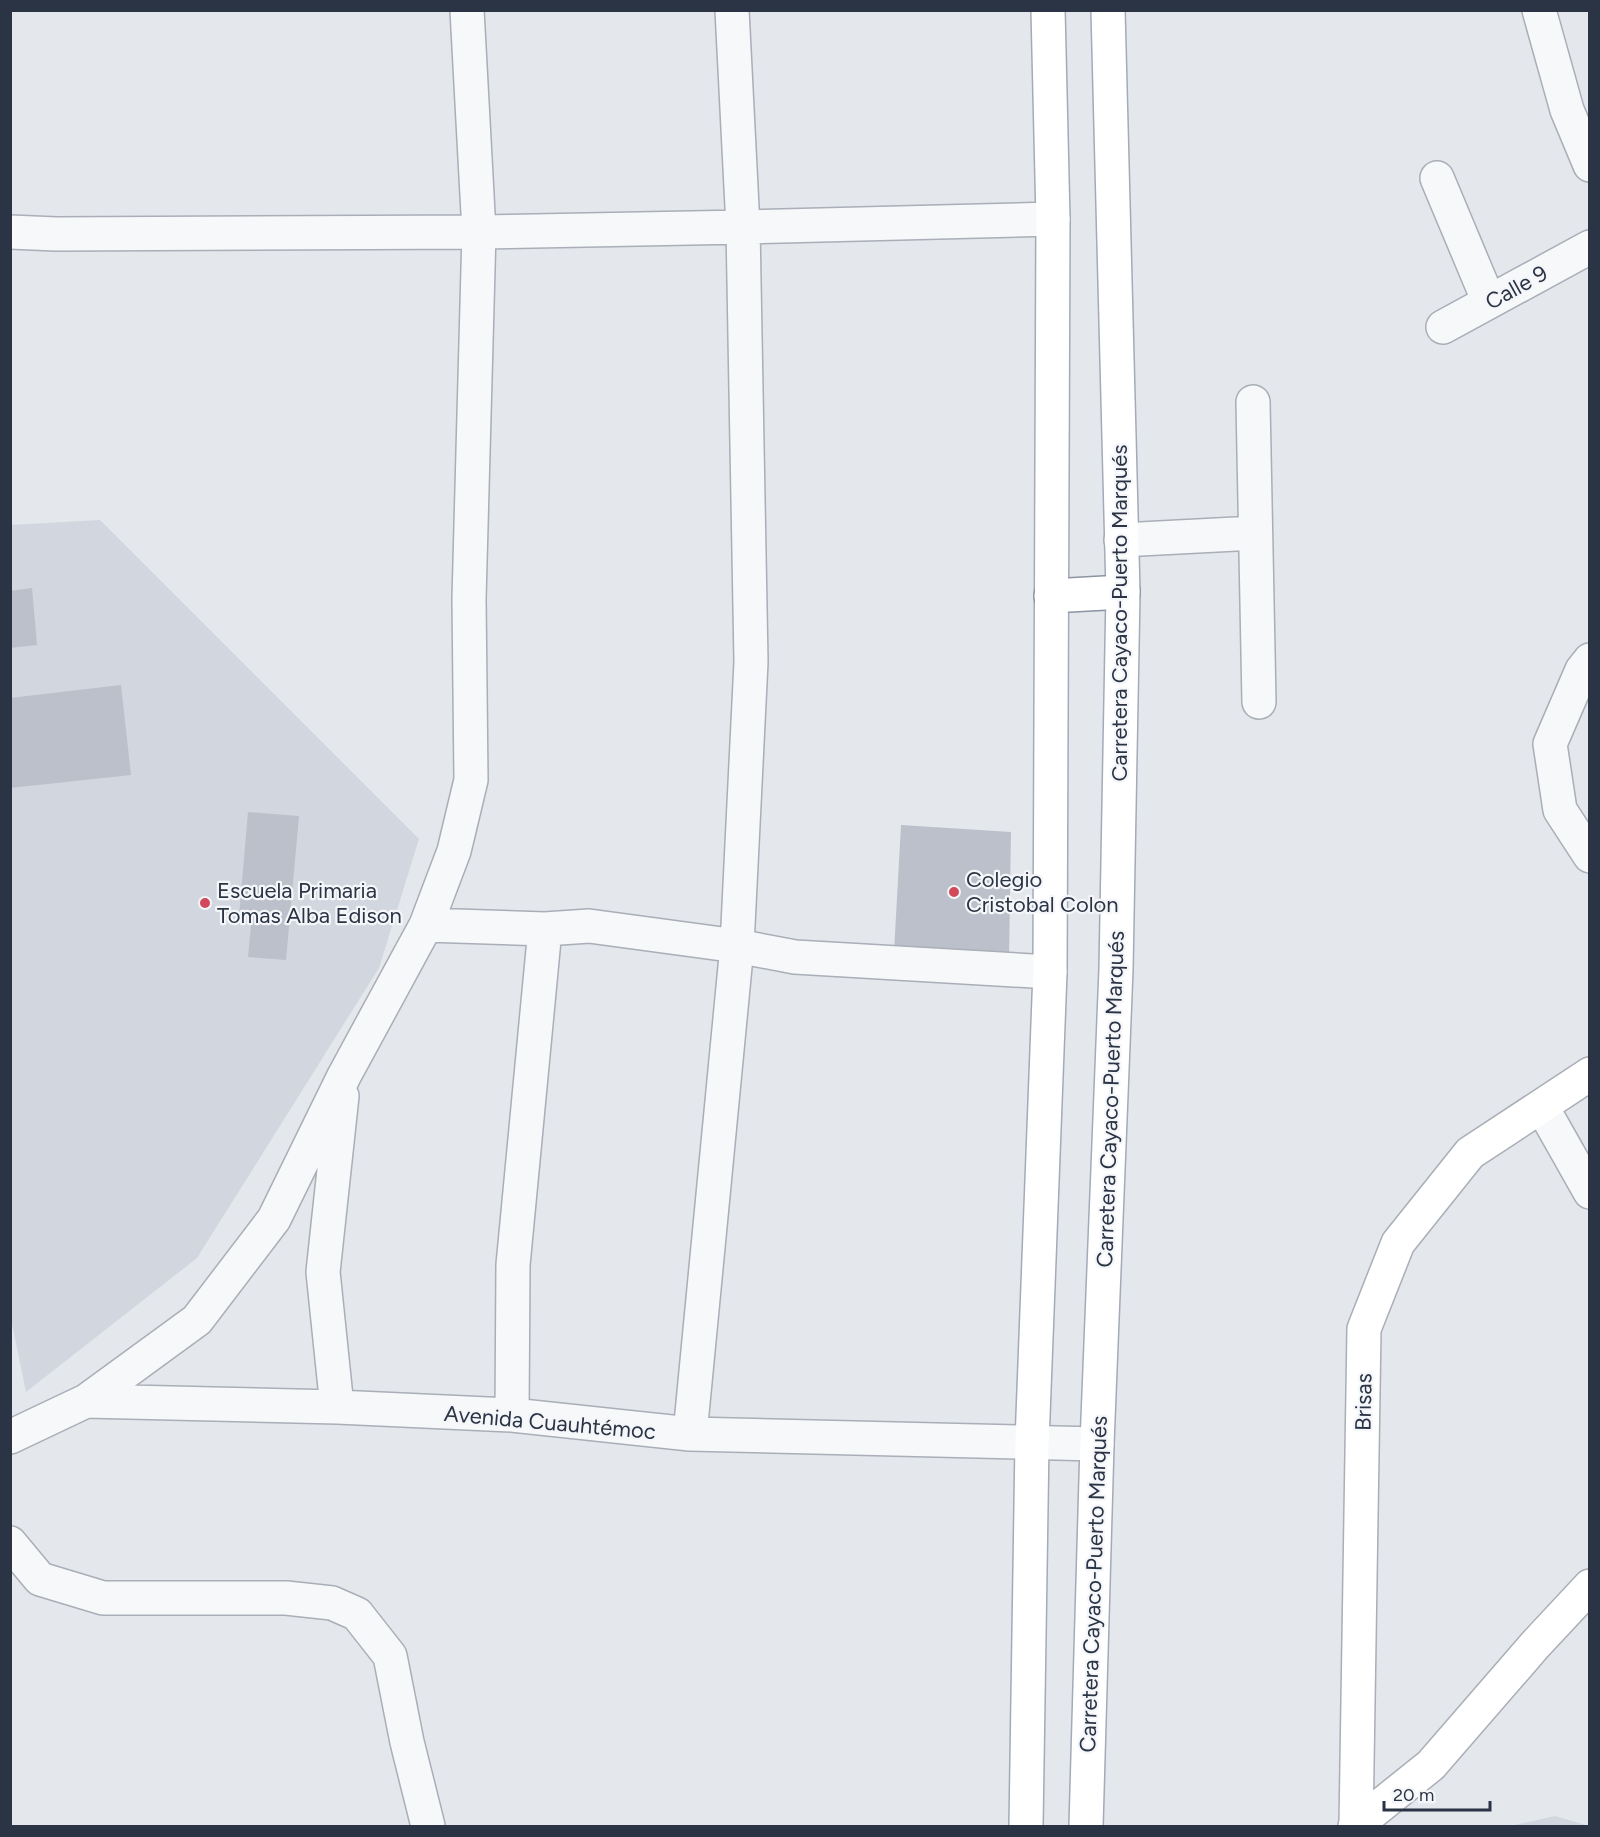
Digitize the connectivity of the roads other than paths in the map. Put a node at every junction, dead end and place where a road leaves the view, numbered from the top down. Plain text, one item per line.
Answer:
1 (467, 10) edge
2 (732, 10) edge
3 (1048, 10) edge
4 (1108, 10) edge
5 (1539, 10) edge
6 (1578, 101) edge
7 (1590, 165) edge
8 (1437, 178) dead end
9 (1053, 219) junction
10 (743, 228) junction
11 (10, 232) edge
12 (479, 232) junction
13 (1590, 247) edge
14 (1489, 302) junction
15 (1443, 327) dead end
16 (1253, 402) dead end
17 (1256, 533) junction
18 (1121, 540) junction
19 (1123, 592) junction
20 (1051, 596) junction
21 (1587, 670) edge
22 (1259, 702) dead end
23 (1590, 856) edge
24 (426, 926) junction
25 (545, 929) junction
26 (737, 946) junction
27 (1050, 972) junction
28 (1590, 1074) edge
29 (344, 1076) junction
30 (1542, 1107) junction
31 (1590, 1192) edge
32 (86, 1401) junction
33 (337, 1407) junction
34 (512, 1415) junction
35 (690, 1434) junction
36 (10, 1437) edge
37 (1032, 1442) junction
38 (1097, 1444) junction
39 (10, 1543) edge
40 (1590, 1586) edge
41 (1355, 1826) edge
42 (428, 1827) edge
43 (1026, 1827) edge
44 (1086, 1827) edge

1 - 12 street
2 - 10 street
3 - 9 main road
4 - 18 main road, Carretera Cayaco-Puerto Marqués
5 - 6 street
6 - 7 street
8 - 14 street
9 - 10 street
9 - 20 main road
10 - 12 street
10 - 26 street
11 - 12 street
12 - 24 street
13 - 14 street, Calle 9
14 - 15 street, Calle 9
16 - 17 street
17 - 18 street
17 - 22 street
18 - 19 main road, Carretera Cayaco-Puerto Marqués
19 - 20 main road
19 - 38 main road, Carretera Cayaco-Puerto Marqués
20 - 27 main road
21 - 23 street
24 - 25 street
24 - 29 street
25 - 26 street
25 - 34 street
26 - 27 street
26 - 35 street
27 - 37 main road
28 - 30 main road, Brisas
29 - 32 street
29 - 33 street
30 - 31 street
30 - 41 main road, Brisas
32 - 33 street, Avenida Cuauhtémoc
32 - 36 street, Avenida Cuauhtémoc
33 - 34 street, Avenida Cuauhtémoc
34 - 35 street, Avenida Cuauhtémoc
35 - 37 street, Avenida Cuauhtémoc
37 - 38 street, Avenida Cuauhtémoc
37 - 43 main road
38 - 44 main road, Carretera Cayaco-Puerto Marqués
39 - 42 street
40 - 41 main road

